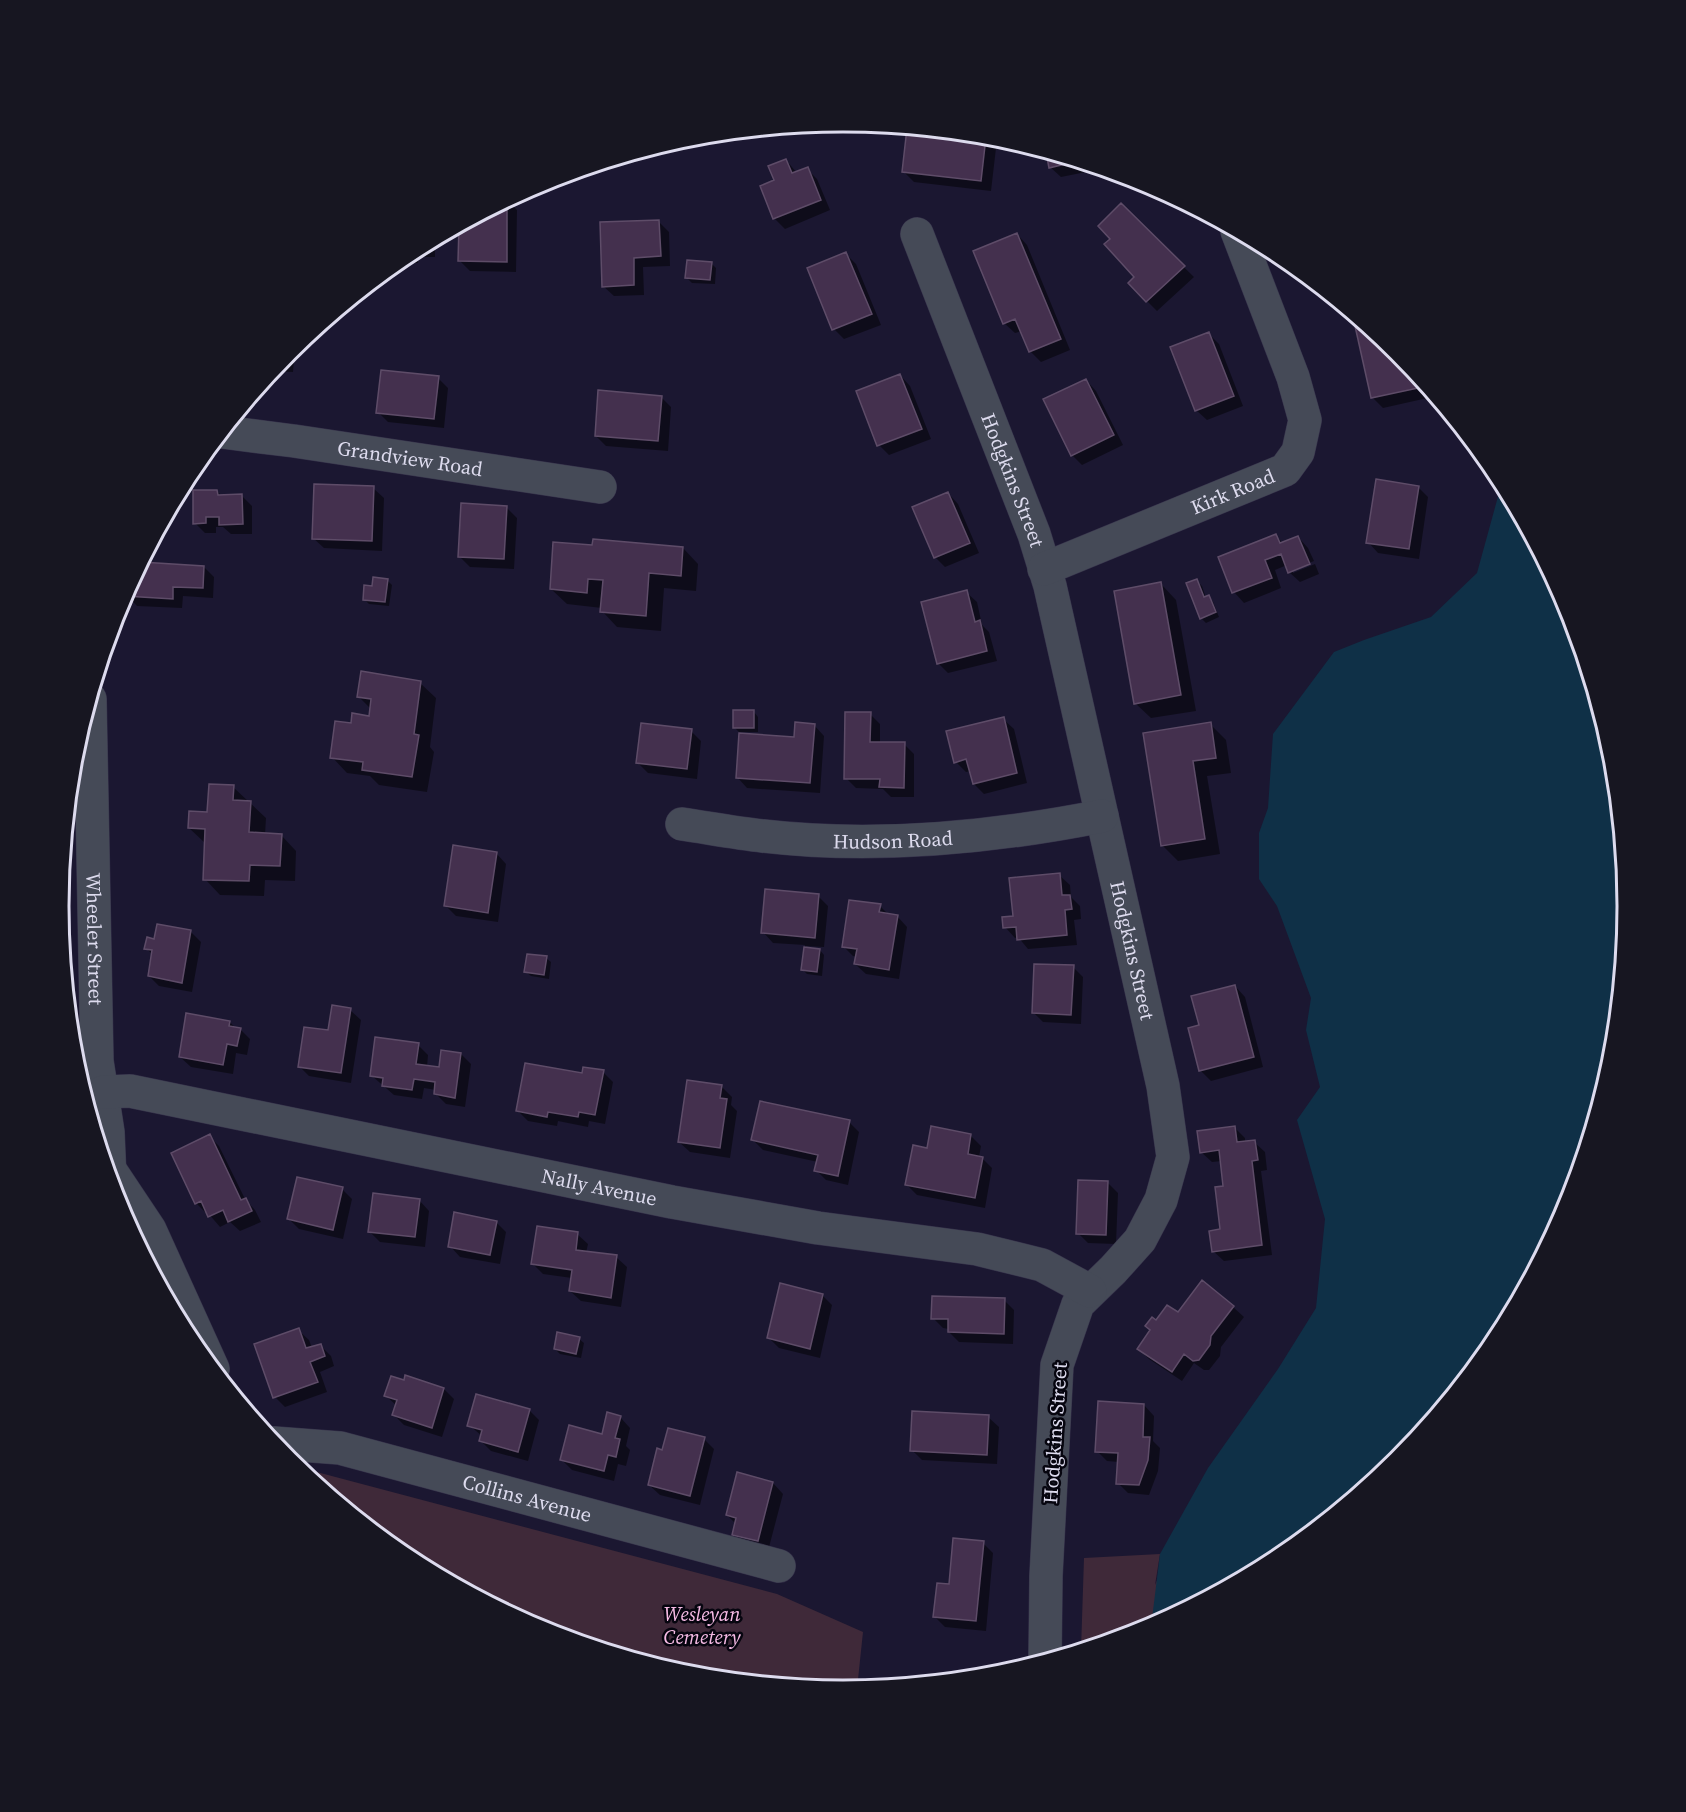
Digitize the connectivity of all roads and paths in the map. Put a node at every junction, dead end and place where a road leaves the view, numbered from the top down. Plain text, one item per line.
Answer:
1 (918, 234) dead end
2 (1242, 243) edge
3 (231, 433) edge
4 (600, 487) dead end
5 (1044, 569) junction
6 (89, 735) edge
7 (1102, 816) junction
8 (682, 824) dead end
9 (102, 1092) junction
10 (108, 1150) edge
11 (126, 1196) edge
12 (1090, 1292) junction
13 (194, 1328) edge
14 (288, 1444) edge
15 (779, 1566) dead end
16 (1045, 1653) edge

1 - 5 street, Hodgkins Street
2 - 5 street, Kirk Road
3 - 4 street, Grandview Road
5 - 7 street, Hodgkins Street
6 - 9 street, Wheeler Street
7 - 8 street, Hudson Road
7 - 12 street, Hodgkins Street
9 - 10 street, Wheeler Street
9 - 12 street, Nally Avenue
11 - 13 street
12 - 16 street, Hodgkins Street
14 - 15 street, Collins Avenue

